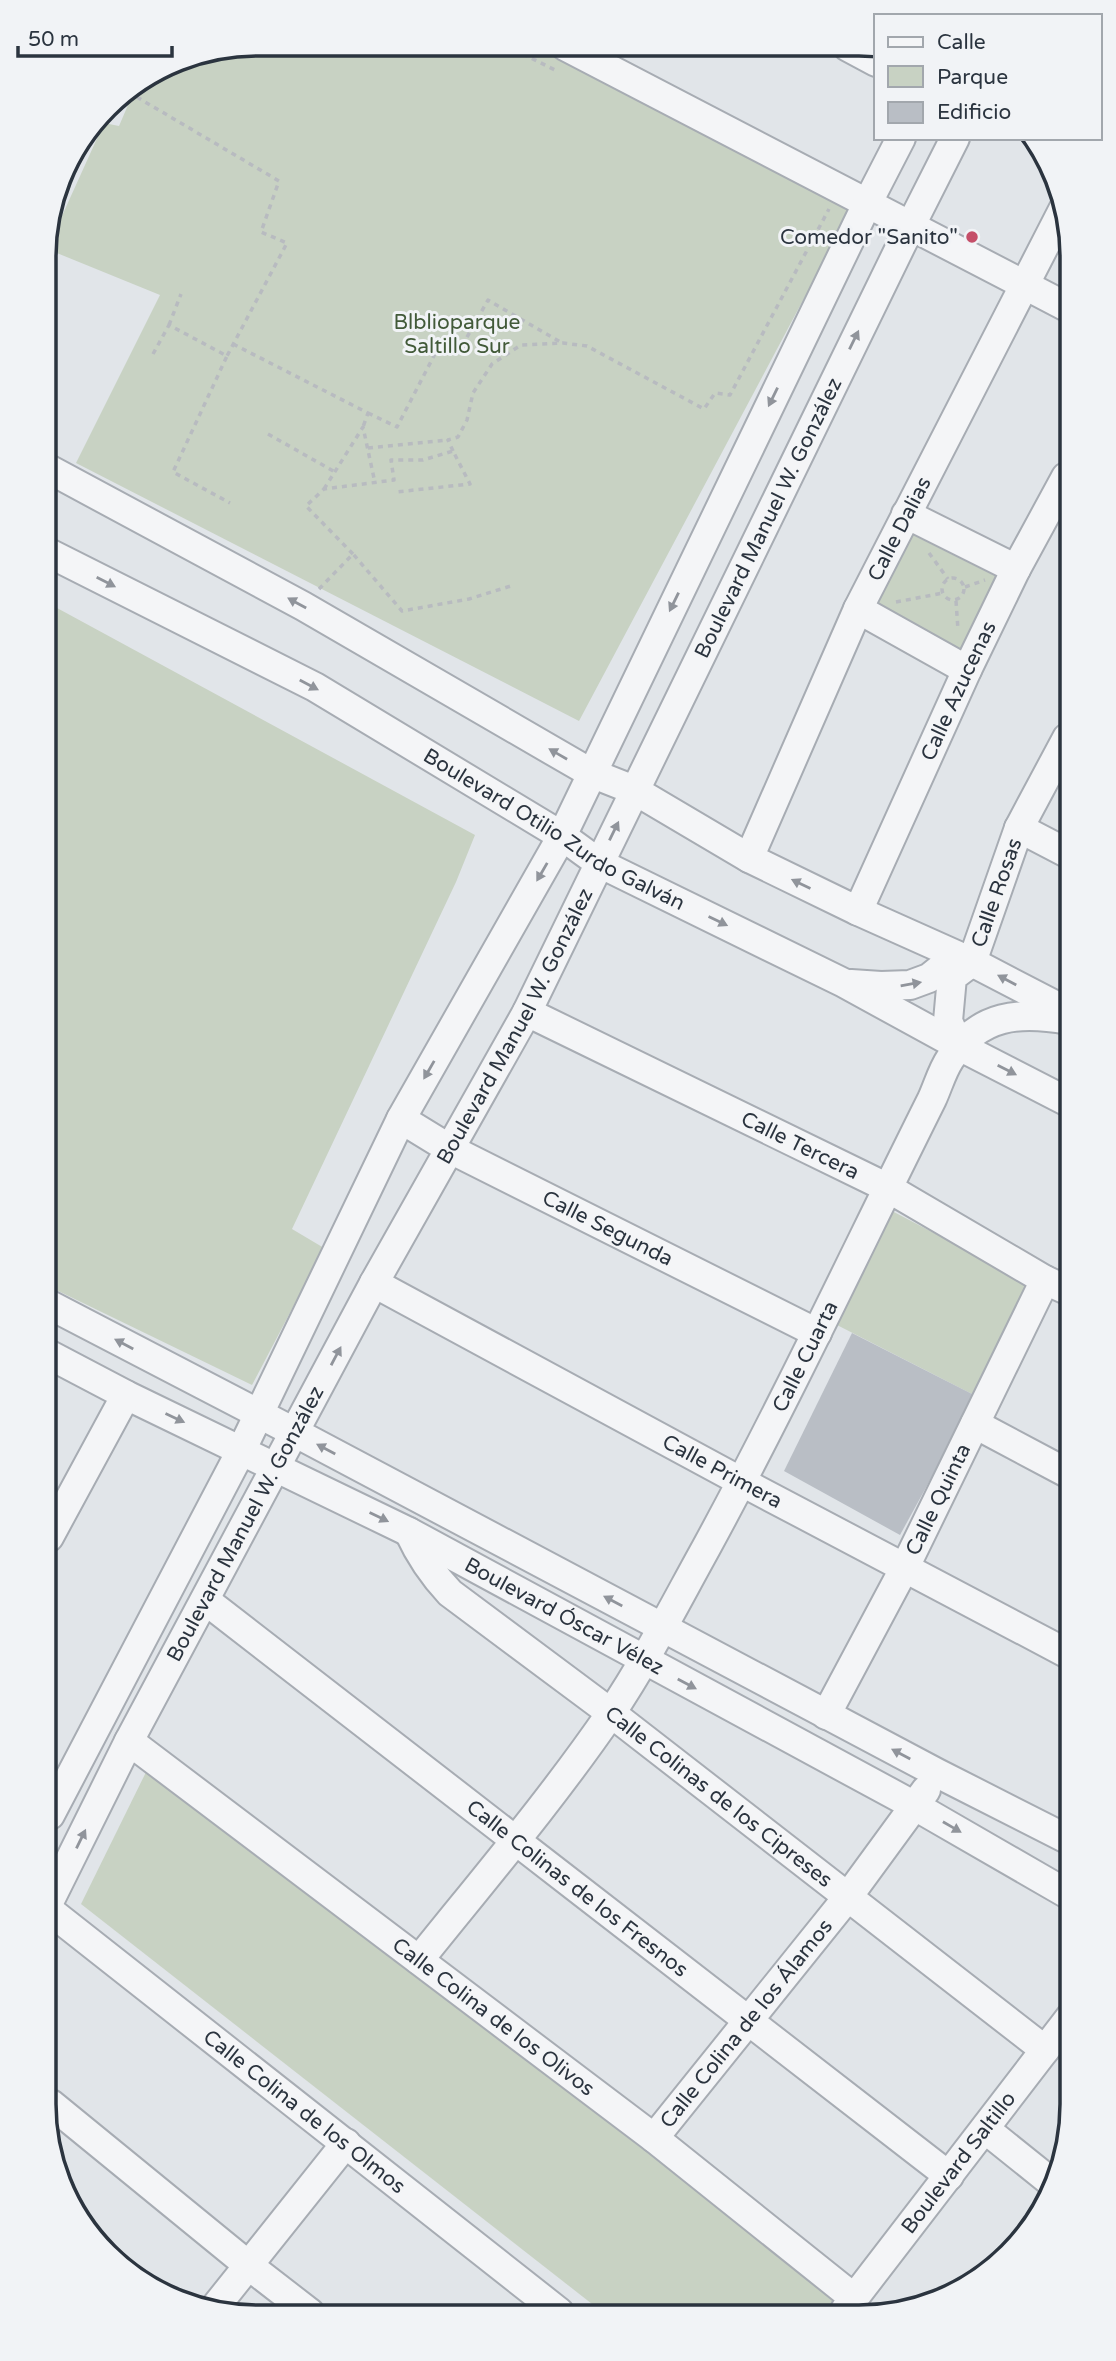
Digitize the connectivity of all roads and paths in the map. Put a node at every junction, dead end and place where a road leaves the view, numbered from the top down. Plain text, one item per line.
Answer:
1 (527, 56) edge
2 (584, 56) edge
3 (568, 77) dead end
4 (136, 97) edge
5 (900, 140) edge
6 (955, 140) edge
7 (867, 204) junction
8 (830, 209) dead end
9 (1056, 222) edge
10 (910, 227) junction
11 (1023, 284) junction
12 (181, 294) dead end
13 (1060, 303) edge
14 (169, 325) junction
15 (563, 343) junction
16 (233, 344) junction
17 (153, 354) dead end
18 (227, 356) junction
19 (368, 412) junction
20 (363, 427) junction
21 (268, 434) dead end
22 (448, 440) junction
23 (368, 448) junction
24 (453, 452) junction
25 (335, 472) junction
26 (56, 473) edge
27 (375, 483) junction
28 (1060, 488) edge
29 (324, 489) junction
30 (397, 492) dead end
31 (230, 503) dead end
32 (906, 514) junction
33 (354, 554) junction
34 (56, 557) edge
35 (1016, 569) junction
36 (514, 585) dead end
37 (943, 593) junction
38 (956, 601) junction
39 (303, 606) junction
40 (871, 607) junction
41 (959, 639) dead end
42 (967, 670) junction
43 (1060, 751) edge
44 (591, 773) junction
45 (634, 790) junction
46 (1019, 828) junction
47 (562, 835) junction
48 (1060, 849) edge
49 (749, 858) junction
50 (599, 863) junction
51 (858, 911) junction
52 (972, 962) junction
53 (844, 983) junction
54 (1060, 1008) edge
55 (527, 1012) junction
56 (1060, 1019) edge
57 (959, 1046) junction
58 (1060, 1098) edge
59 (401, 1119) junction
60 (450, 1149) junction
61 (888, 1188) junction
62 (374, 1283) junction
63 (1057, 1285) edge
64 (56, 1308) edge
65 (817, 1333) junction
66 (56, 1358) edge
67 (126, 1395) junction
68 (259, 1415) junction
69 (975, 1424) junction
70 (296, 1433) junction
71 (242, 1449) junction
72 (278, 1467) junction
73 (1060, 1469) edge
74 (742, 1482) junction
75 (56, 1524) edge
76 (409, 1532) junction
77 (905, 1567) junction
78 (205, 1600) junction
79 (663, 1628) junction
80 (1060, 1650) edge
81 (643, 1661) junction
82 (611, 1713) junction
83 (826, 1715) junction
84 (129, 1741) junction
85 (937, 1773) junction
86 (59, 1776) edge
87 (915, 1806) junction
88 (1060, 1835) edge
89 (516, 1839) junction
90 (56, 1888) edge
91 (1060, 1890) edge
92 (847, 1898) junction
93 (56, 1916) edge
94 (419, 1960) junction
95 (749, 2023) junction
96 (1060, 2030) edge
97 (1045, 2050) junction
98 (56, 2108) edge
99 (985, 2129) junction
100 (654, 2138) junction
101 (346, 2143) junction
102 (949, 2176) junction
103 (1046, 2178) edge
104 (248, 2265) junction
105 (220, 2301) edge
106 (850, 2304) edge
107 (300, 2305) edge
108 (541, 2305) edge

1 - 3 path
2 - 7 street
4 - 16 path
5 - 7 street, Boulevard Manuel W. González
6 - 10 street, Boulevard Manuel W. González
7 - 10 street
7 -> 44 street, Boulevard Manuel W. González
8 - 15 path
9 - 11 street, Calle Dalias
10 - 11 street
45 -> 10 street, Boulevard Manuel W. González
11 - 13 street
11 - 32 street, Calle Dalias
12 - 14 path
14 - 17 path
14 - 18 path
15 - 19 path
15 - 22 path
16 - 18 path
16 - 19 path
18 - 31 path
19 - 20 path
20 - 23 path
20 - 25 path
21 - 25 path
22 - 23 path
22 - 24 path
23 - 27 path
24 - 27 path
24 - 30 path
25 - 29 path
39 -> 26 street
27 - 29 path
28 - 35 street, Calle Azucenas
29 - 33 path
32 - 35 street
32 - 40 street, Calle Dalias
33 - 36 path
33 - 39 path
34 -> 47 street, Boulevard Otilio Zurdo Galván
35 - 42 street, Calle Azucenas
37 - 38 path
37 - 38 path
37 - 40 path
38 - 41 path
44 -> 39 street
40 - 42 street
40 - 49 street, Calle Dalias
42 - 51 street, Calle Azucenas
43 - 46 street, Calle Rosas
44 - 45 street
44 - 47 street, Boulevard Manuel W. González
45 - 49 street
50 -> 45 street, Boulevard Manuel W. González
46 - 48 street
46 - 52 street, Calle Rosas
47 - 50 street, Boulevard Otilio Zurdo Galván
47 -> 59 street, Boulevard Manuel W. González
51 -> 49 street
50 -> 53 street, Boulevard Otilio Zurdo Galván
50 - 55 street, Boulevard Manuel W. González
51 - 52 street
53 -> 52 street
54 -> 52 street
52 - 57 street, Calle Rosas
53 - 57 street, Boulevard Otilio Zurdo Galván
55 - 60 street, Boulevard Manuel W. González
55 - 61 street, Calle Tercera
56 - 57 street
57 -> 58 street, Boulevard Otilio Zurdo Galván
57 - 61 street, Calle Cuarta
59 - 60 street, Calle Segunda
59 - 68 street, Boulevard Manuel W. González
60 - 62 street, Boulevard Manuel W. González
60 - 65 street, Calle Segunda
61 - 63 street, Calle Tercera
61 - 65 street, Calle Cuarta
70 -> 62 street, Boulevard Manuel W. González
62 - 74 street, Calle Primera
63 - 69 street, Calle Quinta
68 -> 64 street, Boulevard Óscar Vélez
65 - 74 street, Calle Cuarta
66 - 67 street, Boulevard Óscar Vélez
67 -> 71 street, Boulevard Óscar Vélez
67 - 75 street
68 - 70 street, Boulevard Óscar Vélez
68 - 71 street, Boulevard Manuel W. González
69 - 73 street
69 - 77 street, Calle Quinta
70 - 72 street, Boulevard Manuel W. González
79 -> 70 street, Boulevard Óscar Vélez
71 - 72 street, Boulevard Óscar Vélez
71 - 86 street, Boulevard Manuel W. González
72 -> 76 street, Boulevard Óscar Vélez
72 - 78 street, Boulevard Manuel W. González
74 - 77 street, Calle Primera
74 - 79 street, Calle Cuarta
76 - 81 street, Boulevard Óscar Vélez
76 - 82 street, Calle Colinas de los Cipreses
77 - 80 street, Calle Primera
77 - 83 street, Calle Quinta
78 - 84 street, Boulevard Manuel W. González
78 - 89 street, Calle Colinas de los Fresnos
79 - 81 street, Calle Cuarta
79 - 83 street, Boulevard Óscar Vélez
81 - 82 street, Calle Cuarta
81 -> 87 street, Boulevard Óscar Vélez
82 - 89 street, Calle Cuarta
82 - 92 street, Calle Colinas de los Cipreses
85 -> 83 street, Boulevard Óscar Vélez
90 -> 84 street, Boulevard Manuel W. González
84 - 94 street, Calle Colina de los Olivos
85 - 87 street, Calle Colina de los Álamos
85 - 88 street, Boulevard Óscar Vélez
87 -> 91 street, Boulevard Óscar Vélez
87 - 92 street, Calle Colina de los Álamos
89 - 94 street, Calle Cuarta
89 - 95 street, Calle Colinas de los Fresnos
92 - 95 street, Calle Colina de los Álamos
92 - 97 street, Calle Colinas de los Cipreses
93 - 101 street, Calle Colina de los Olmos
94 - 100 street, Calle Colina de los Olivos
95 - 100 street, Calle Colina de los Álamos
95 - 102 street, Calle Colinas de los Fresnos
96 - 97 street, Boulevard Saltillo
97 - 99 street, Boulevard Saltillo
98 - 104 street
99 - 102 street, Boulevard Saltillo
99 - 103 street
100 - 106 street, Calle Colina de los Olivos
101 - 104 street
101 - 108 street, Calle Colina de los Olmos
102 - 106 street, Boulevard Saltillo
104 - 105 street
104 - 107 street

